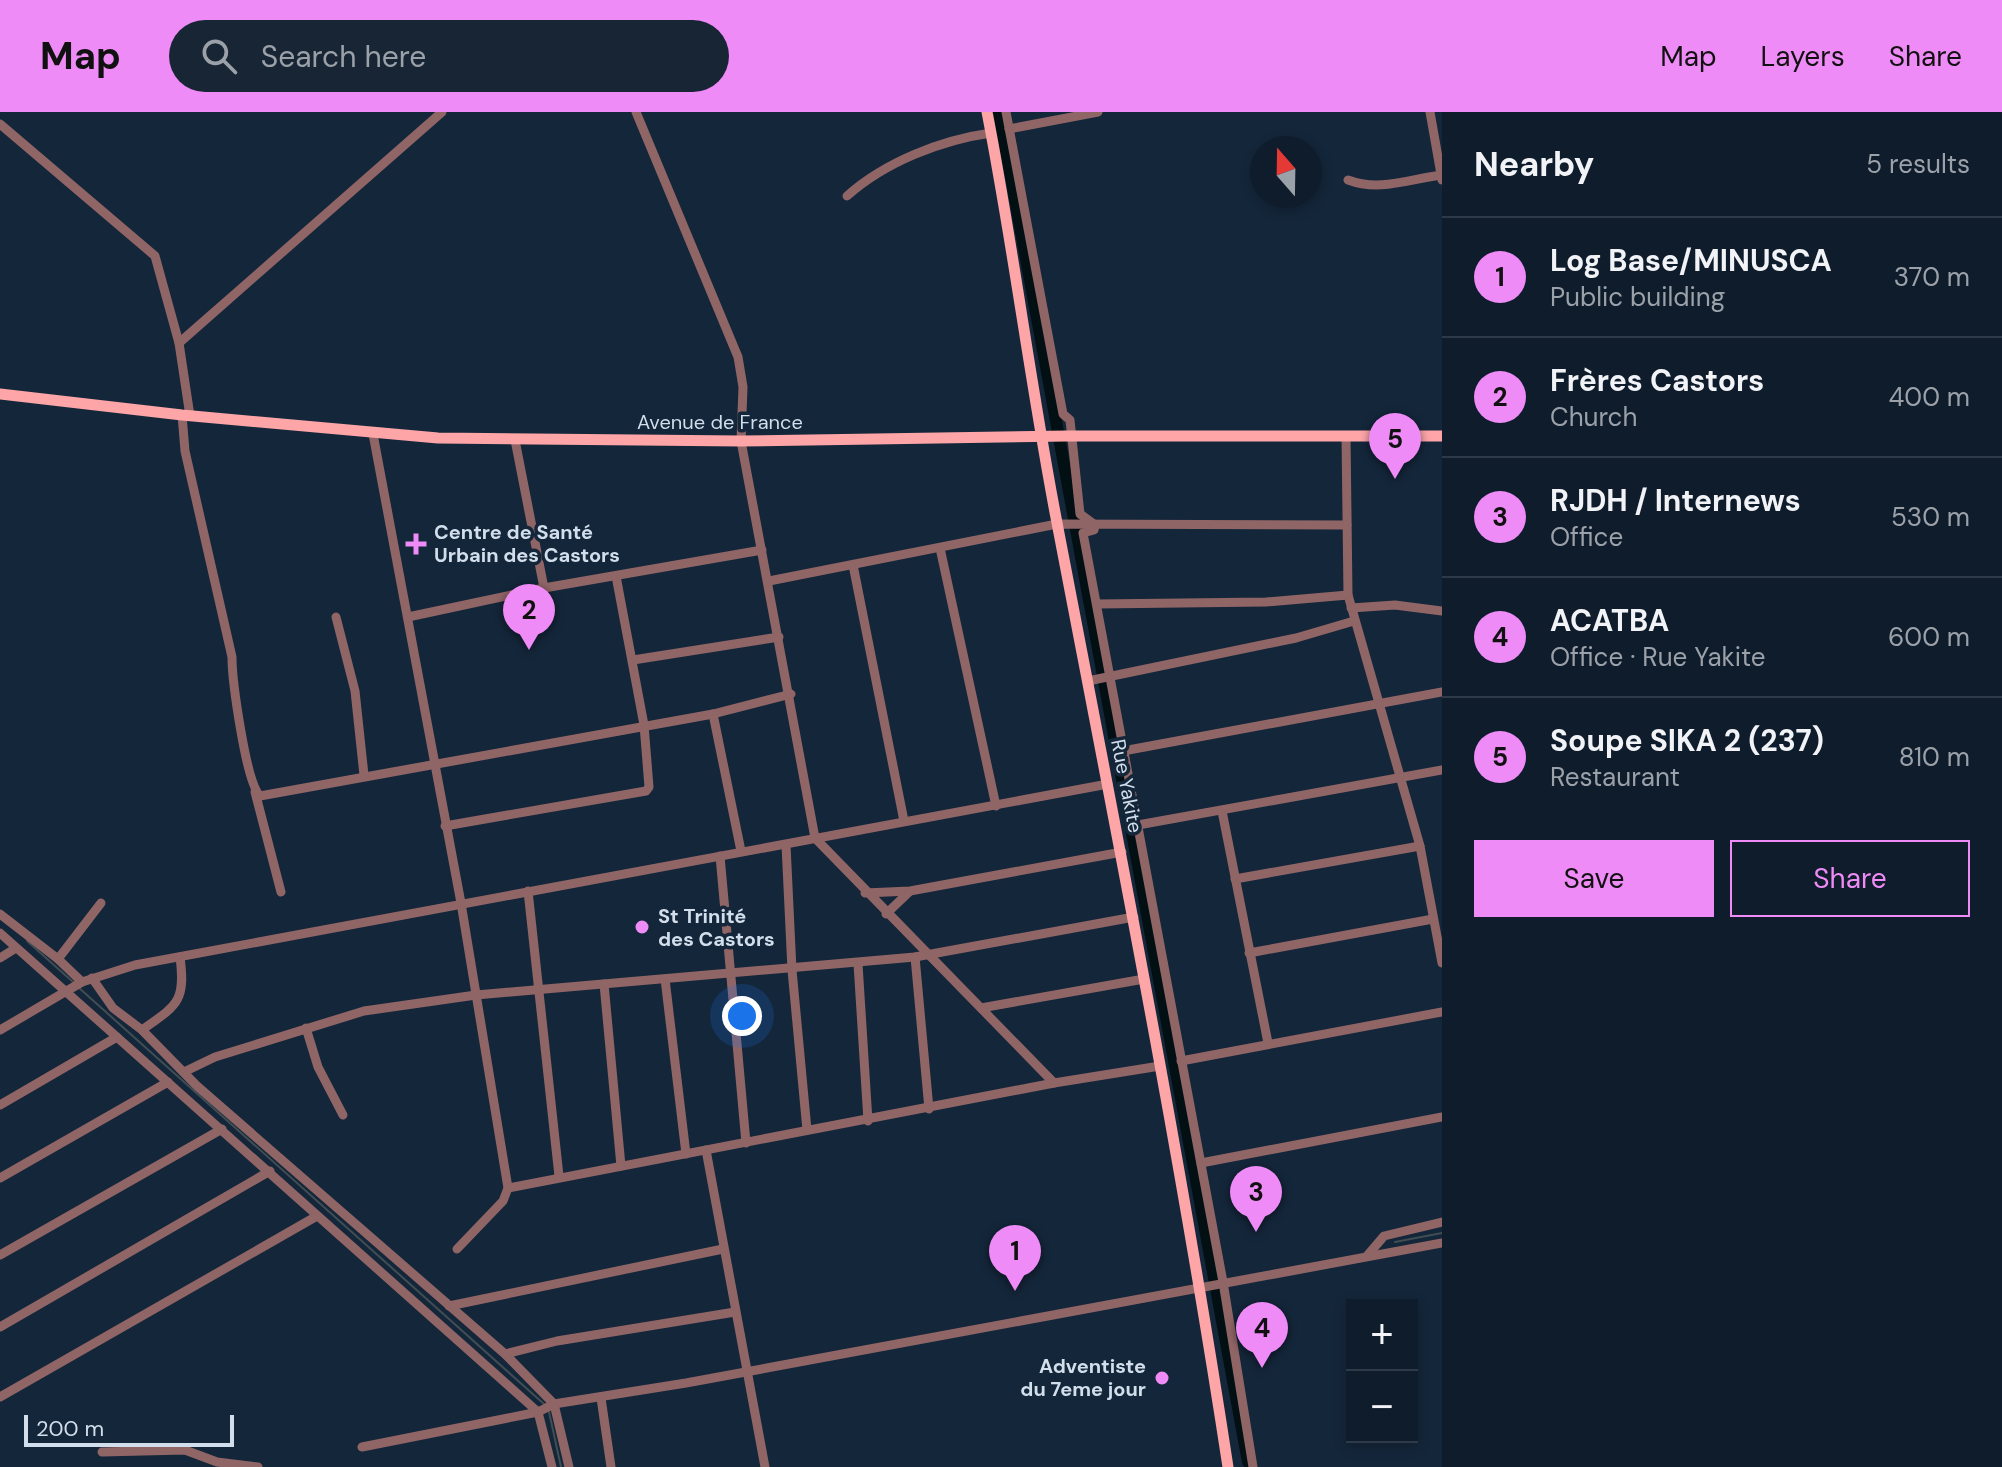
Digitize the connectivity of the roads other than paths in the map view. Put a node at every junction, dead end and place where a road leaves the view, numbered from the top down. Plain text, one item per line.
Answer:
1 (442, 112) edge
2 (636, 112) edge
3 (987, 112) edge
4 (1006, 112) edge
5 (1098, 112) edge
6 (1430, 112) edge
7 (0, 124) edge
8 (1009, 129) junction
9 (991, 133) junction
10 (1442, 177) edge
11 (1348, 180) dead end
12 (847, 196) dead end
13 (179, 343) junction
14 (0, 394) edge
15 (186, 416) junction
16 (373, 434) junction
17 (1046, 436) junction
18 (1069, 436) junction
19 (1346, 436) junction
20 (1442, 436) edge
21 (515, 440) junction
22 (741, 441) junction
23 (1059, 524) junction
24 (1095, 525) junction
25 (1347, 525) junction
26 (940, 548) junction
27 (762, 550) junction
28 (853, 565) junction
29 (616, 576) junction
30 (769, 581) junction
31 (544, 588) junction
32 (1348, 595) junction
33 (1097, 604) junction
34 (1351, 608) junction
35 (1442, 611) edge
36 (336, 617) dead end
37 (408, 617) junction
38 (1354, 621) junction
39 (779, 637) junction
40 (633, 660) junction
41 (1109, 677) junction
42 (1088, 681) junction
43 (1442, 692) edge
44 (791, 694) junction
45 (1380, 703) junction
46 (713, 714) junction
47 (644, 725) junction
48 (1123, 751) junction
49 (433, 762) junction
50 (1442, 770) edge
51 (364, 775) junction
52 (1402, 777) junction
53 (1108, 784) junction
54 (255, 792) junction
55 (996, 806) junction
56 (1222, 811) junction
57 (904, 821) junction
58 (1138, 825) junction
59 (445, 826) junction
60 (815, 838) junction
61 (786, 845) junction
62 (1420, 846) junction
63 (741, 851) junction
64 (1122, 852) junction
65 (720, 856) junction
66 (1235, 879) junction
67 (528, 891) junction
68 (910, 891) junction
69 (281, 892) dead end
70 (865, 893) junction
71 (101, 903) dead end
72 (461, 903) junction
73 (0, 914) edge
74 (886, 914) junction
75 (1134, 917) junction
76 (1433, 919) junction
77 (0, 933) edge
78 (16, 948) junction
79 (1249, 953) junction
80 (927, 955) junction
81 (180, 957) junction
82 (915, 957) junction
83 (0, 958) edge
84 (58, 959) junction
85 (1442, 963) edge
86 (858, 964) junction
87 (792, 970) junction
88 (730, 975) junction
89 (665, 979) junction
90 (1144, 979) junction
91 (87, 980) junction
92 (604, 984) junction
93 (64, 991) junction
94 (538, 991) junction
95 (476, 995) junction
96 (981, 1008) junction
97 (1442, 1012) edge
98 (306, 1028) junction
99 (0, 1030) edge
100 (142, 1030) junction
101 (117, 1037) junction
102 (1268, 1043) junction
103 (1181, 1061) junction
104 (1160, 1066) junction
105 (186, 1071) junction
106 (168, 1082) junction
107 (1054, 1083) junction
108 (0, 1105) edge
109 (929, 1109) junction
110 (343, 1115) dead end
111 (1442, 1117) edge
112 (868, 1121) junction
113 (222, 1129) junction
114 (807, 1130) junction
115 (746, 1143) junction
116 (706, 1150) junction
117 (686, 1154) junction
118 (1201, 1163) junction
119 (621, 1166) junction
120 (270, 1171) junction
121 (559, 1176) junction
122 (0, 1178) edge
123 (508, 1188) junction
124 (317, 1216) junction
125 (1442, 1222) edge
126 (1442, 1243) edge
127 (457, 1249) dead end
128 (723, 1249) junction
129 (0, 1255) edge
130 (1367, 1256) junction
131 (1223, 1282) junction
132 (1200, 1286) junction
133 (449, 1306) junction
134 (735, 1312) junction
135 (0, 1327) edge
136 (505, 1354) junction
137 (747, 1369) junction
138 (0, 1397) edge
139 (601, 1398) junction
140 (554, 1404) junction
141 (538, 1412) junction
142 (362, 1447) dead end
143 (102, 1452) dead end
144 (258, 1467) edge
145 (552, 1467) edge
146 (569, 1467) edge
147 (611, 1467) edge
148 (765, 1467) edge
149 (1228, 1467) edge
150 (1253, 1467) edge

1 - 13 street
2 - 22 street
3 - 9 main road, Rue Yakite
4 - 8 street
5 - 8 street
6 - 10 street
7 - 13 street
8 - 18 street
9 - 12 street
9 - 17 main road, Rue Yakite
10 - 11 street
13 - 15 street
14 - 15 main road, Avenue de France
15 - 16 main road, Avenue de France
15 - 54 street
16 - 21 main road, Avenue de France
16 - 37 street
17 - 18 main road, Avenue de France
17 - 22 main road, Avenue de France
17 - 23 main road, Rue Yakite
18 - 19 main road, Avenue de France
18 - 24 street
19 - 20 main road, Avenue de France
19 - 25 street
21 - 22 main road, Avenue de France
21 - 31 street
22 - 27 street
23 - 24 street
23 - 26 street
23 - 42 main road, Rue Yakite
24 - 25 street
24 - 33 street
25 - 32 street
26 - 28 street
26 - 55 street
27 - 29 street
27 - 30 street
28 - 30 street
28 - 57 street
29 - 31 street
29 - 40 street
30 - 39 street
31 - 37 street
32 - 33 street
32 - 34 street
33 - 41 street
34 - 35 street
34 - 38 street
36 - 51 street
37 - 49 street
38 - 41 street
38 - 45 street
39 - 40 street
39 - 44 street
40 - 47 street
41 - 42 street
41 - 48 street
42 - 53 main road, Rue Yakite
43 - 45 street
44 - 46 street
44 - 60 street
45 - 48 street
45 - 52 street
46 - 47 street
46 - 63 street
47 - 49 street
47 - 59 street
48 - 58 street
49 - 51 street
49 - 59 street
50 - 52 street
51 - 54 street
52 - 56 street
52 - 62 street
53 - 55 street
53 - 64 main road, Rue Yakite
54 - 69 street
55 - 57 street
56 - 58 street
56 - 66 street
57 - 60 street
58 - 103 street
59 - 72 street
60 - 61 street
60 - 70 street
61 - 63 street
61 - 87 street
62 - 66 street
62 - 76 street
63 - 65 street
64 - 68 street
64 - 75 main road, Rue Yakite
65 - 67 street
65 - 88 street
66 - 79 street
67 - 72 street
67 - 94 street
68 - 70 street
68 - 74 street
70 - 74 street
71 - 84 street
72 - 81 street
72 - 95 street
73 - 84 street
74 - 80 street
75 - 80 street
75 - 90 main road, Rue Yakite
76 - 79 street
76 - 85 street
77 - 78 street
78 - 83 street
78 - 93 street
79 - 102 street
80 - 82 street
80 - 96 street
81 - 91 street
81 - 100 street
82 - 86 street
82 - 109 street
84 - 91 street
86 - 87 street
86 - 112 street
87 - 88 street
87 - 114 street
88 - 89 street
88 - 115 street
89 - 92 street
89 - 117 street
90 - 96 street
90 - 104 main road, Rue Yakite
91 - 93 street
91 - 100 street
92 - 94 street
92 - 119 street
93 - 99 street
93 - 101 street
94 - 95 street
94 - 121 street
95 - 98 street
95 - 123 street
96 - 107 street
97 - 102 street
98 - 105 street
98 - 110 street
100 - 105 street
101 - 106 street
101 - 108 street
102 - 103 street
103 - 118 street
104 - 107 street
104 - 132 main road, Rue Yakite
105 - 133 street
106 - 113 street
106 - 122 street
107 - 109 street
109 - 112 street
111 - 118 street
112 - 114 street
113 - 120 street
113 - 129 street
114 - 115 street
115 - 116 street
116 - 117 street
116 - 128 street
117 - 119 street
118 - 131 street
119 - 121 street
120 - 124 street
120 - 135 street
121 - 123 street
123 - 127 street
124 - 138 street
124 - 141 street
125 - 130 street
126 - 130 street
128 - 133 street
128 - 134 street
130 - 131 street
131 - 132 street
131 - 150 street
132 - 137 street
132 - 149 main road, Rue Yakite
133 - 136 street
134 - 136 street
134 - 137 street
136 - 140 street
137 - 139 street
137 - 148 street
139 - 140 street
139 - 147 street
140 - 141 street
140 - 146 street
141 - 142 street
141 - 145 street
143 - 144 street

